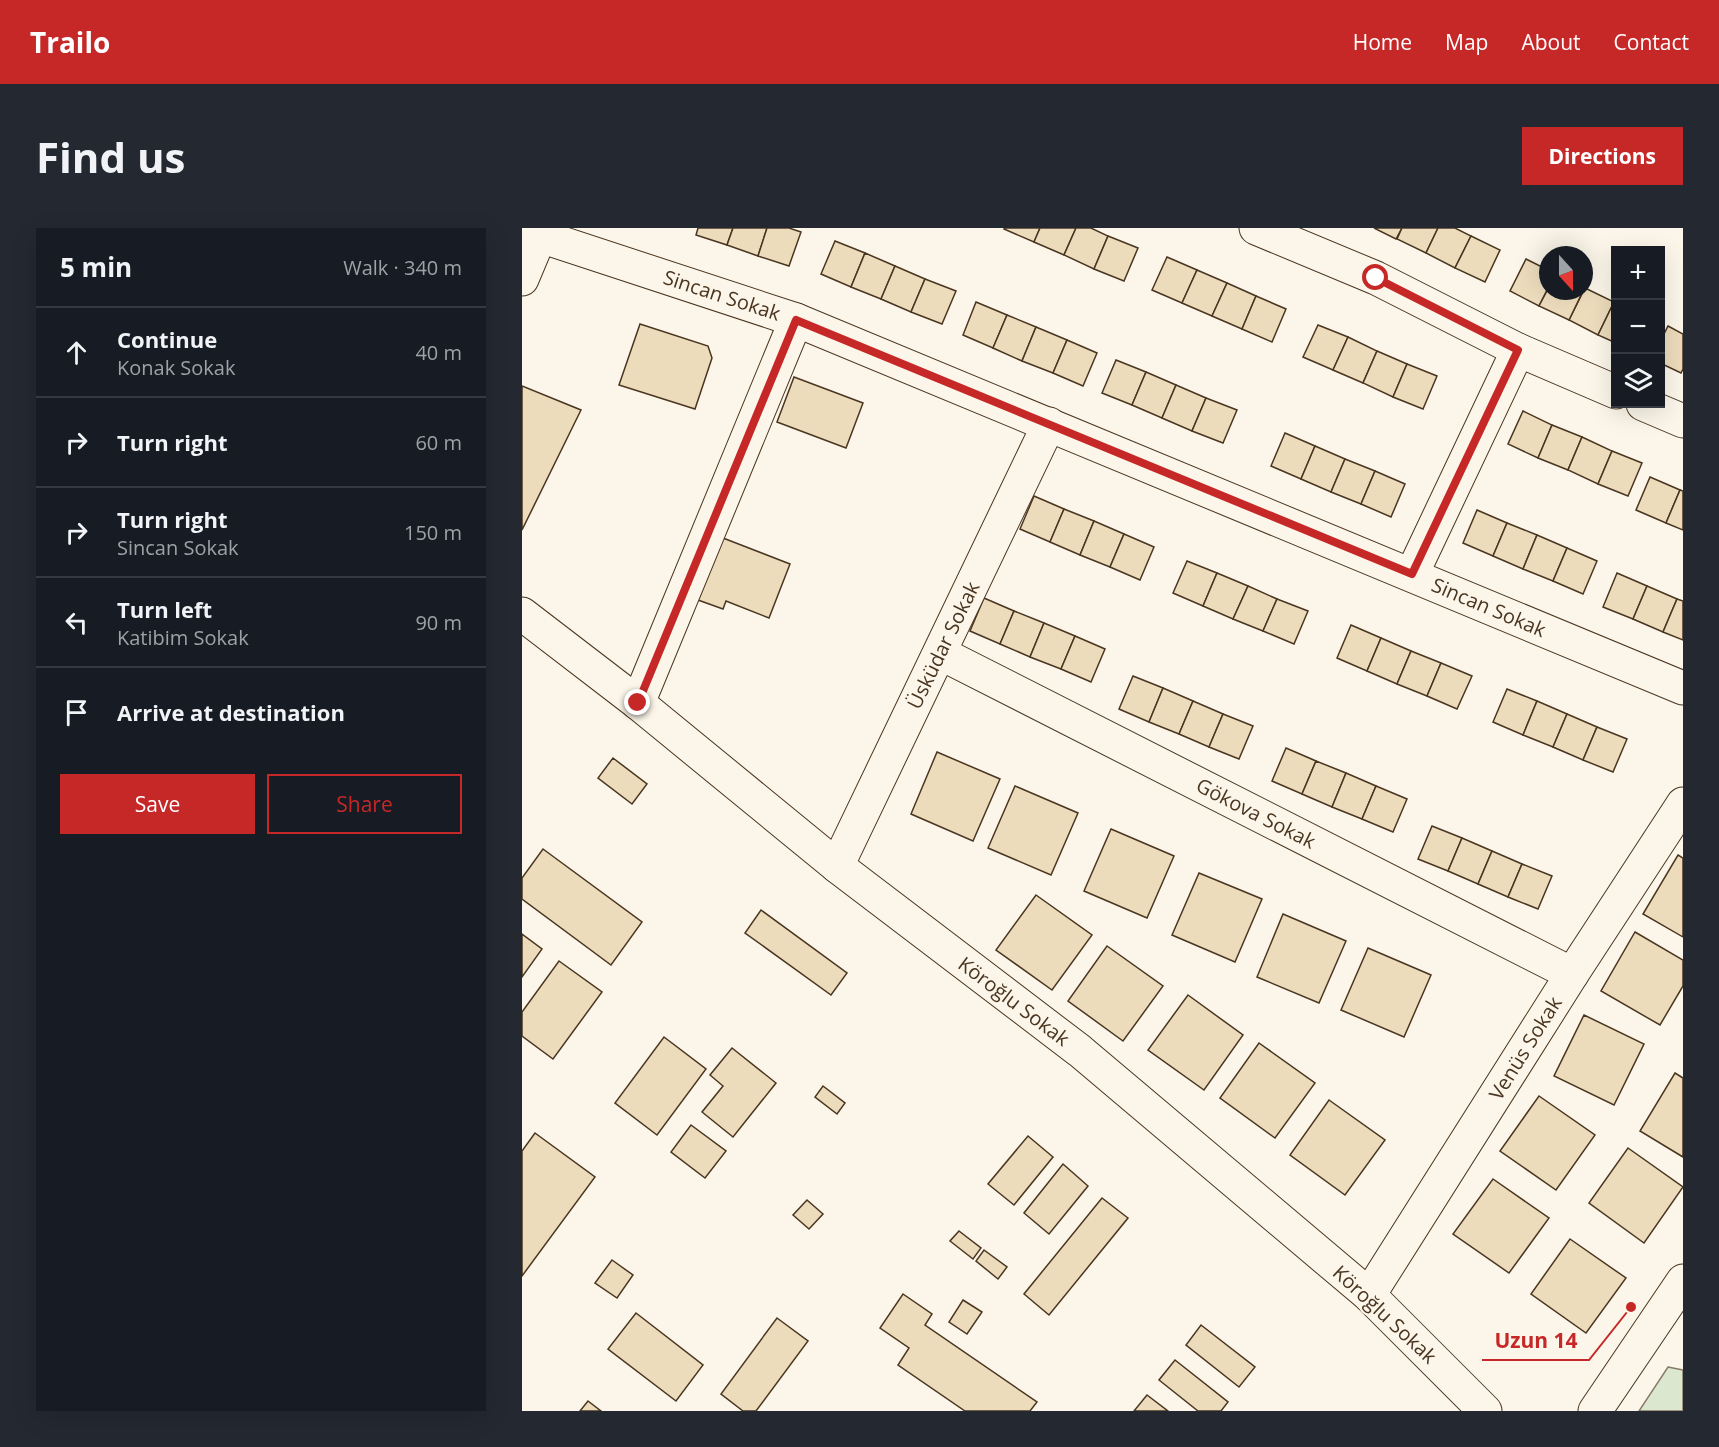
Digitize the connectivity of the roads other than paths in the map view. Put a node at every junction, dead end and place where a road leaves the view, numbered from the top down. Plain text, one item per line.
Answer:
1 (1256, 228) edge
2 (531, 233) edge
3 (522, 279) edge
4 (796, 320) junction
5 (1518, 350) junction
6 (1611, 390) edge
7 (1652, 408) edge
8 (1683, 421) edge
9 (1049, 424) junction
10 (1412, 574) junction
11 (522, 614) edge
12 (940, 652) junction
13 (1683, 688) edge
14 (638, 703) junction
15 (1683, 804) edge
16 (837, 866) junction
17 (1572, 974) junction
18 (1683, 1281) edge
19 (1369, 1295) junction
20 (1485, 1411) edge
21 (1595, 1411) edge

1 - 5 street
2 - 3 street
2 - 4 street, Sincan Sokak
4 - 9 street, Sincan Sokak
4 - 14 street
5 - 6 street
5 - 10 street
7 - 8 street
9 - 10 street, Sincan Sokak
9 - 12 street, Üsküdar Sokak
10 - 13 street, Sincan Sokak
11 - 14 street, Köroğlu Sokak
12 - 16 street, Üsküdar Sokak
12 - 17 street, Gökova Sokak
14 - 16 street, Köroğlu Sokak
15 - 17 street, Venüs Sokak
16 - 19 street, Köroğlu Sokak
17 - 19 street, Venüs Sokak
18 - 21 street
19 - 20 street, Köroğlu Sokak

